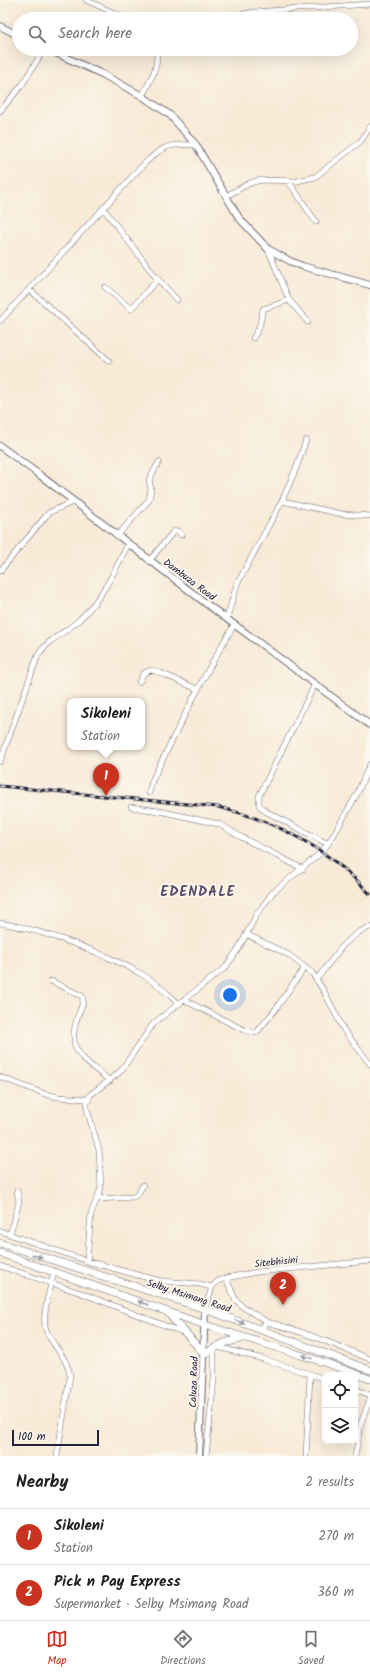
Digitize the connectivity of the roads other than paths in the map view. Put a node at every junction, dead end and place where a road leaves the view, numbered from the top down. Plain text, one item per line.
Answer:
1 (89, 1) edge
2 (370, 4) edge
3 (112, 12) edge
4 (253, 12) edge
5 (0, 26) edge
6 (12, 32) edge
7 (41, 56) edge
8 (62, 56) edge
9 (158, 56) edge
10 (142, 96) junction
11 (0, 111) edge
12 (370, 127) edge
13 (196, 145) junction
14 (289, 182) junction
15 (226, 196) junction
16 (103, 208) junction
17 (316, 222) dead end
18 (268, 249) junction
19 (158, 279) junction
20 (369, 283) edge
21 (105, 287) dead end
22 (29, 289) junction
23 (177, 300) dead end
24 (289, 300) junction
25 (0, 321) edge
26 (308, 322) dead end
27 (253, 338) dead end
28 (109, 360) dead end
29 (306, 440) dead end
30 (0, 446) edge
31 (159, 462) dead end
32 (282, 501) junction
33 (73, 502) junction
34 (370, 516) edge
35 (181, 535) dead end
36 (117, 536) junction
37 (128, 544) junction
38 (149, 561) junction
39 (0, 571) edge
40 (227, 618) junction
41 (234, 625) junction
42 (139, 682) dead end
43 (315, 684) junction
44 (197, 689) junction
45 (370, 725) edge
46 (0, 762) edge
47 (370, 764) edge
48 (149, 794) dead end
49 (131, 808) dead end
50 (328, 844) junction
51 (303, 869) junction
52 (0, 923) edge
53 (370, 927) edge
54 (246, 934) junction
55 (305, 967) junction
56 (316, 980) junction
57 (51, 981) dead end
58 (184, 1000) junction
59 (179, 1004) junction
60 (370, 1064) edge
61 (0, 1077) edge
62 (110, 1081) junction
63 (88, 1099) junction
64 (143, 1185) dead end
65 (17, 1191) dead end
66 (97, 1198) junction
67 (0, 1231) edge
68 (10, 1234) junction
69 (0, 1243) edge
70 (0, 1253) edge
71 (87, 1261) junction
72 (370, 1261) edge
73 (0, 1266) edge
74 (54, 1272) junction
75 (226, 1278) junction
76 (52, 1283) junction
77 (212, 1287) junction
78 (205, 1309) junction
79 (167, 1312) junction
80 (267, 1322) junction
81 (205, 1325) junction
82 (261, 1329) junction
83 (187, 1333) junction
84 (246, 1338) junction
85 (216, 1348) junction
86 (204, 1354) junction
87 (370, 1359) edge
88 (370, 1370) edge
89 (310, 1375) junction
90 (322, 1379) edge
91 (370, 1379) edge
92 (358, 1390) edge
93 (370, 1395) edge
94 (370, 1399) edge
95 (57, 1456) edge
96 (199, 1456) edge
97 (206, 1456) edge
98 (306, 1456) edge
99 (355, 1456) edge

1 - 3 street
2 - 4 street
5 - 6 street
7 - 11 street
8 - 10 street
9 - 10 street
10 - 13 street
12 - 14 street
13 - 15 street
13 - 16 street
14 - 15 street
14 - 17 street
15 - 18 street
16 - 19 street
16 - 22 street
18 - 20 street
18 - 24 street
19 - 21 street
19 - 23 street
22 - 25 street
22 - 28 street
24 - 26 street
24 - 27 street
29 - 32 street
30 - 33 street, Dambuza Road
31 - 36 street
32 - 34 street
32 - 40 street
33 - 36 street, Dambuza Road
33 - 39 street
35 - 38 street
36 - 37 street, Dambuza Road
37 - 38 street, Dambuza Road
37 - 46 street
38 - 40 street, Dambuza Road
40 - 41 street, Dambuza Road
41 - 43 street, Dambuza Road
41 - 44 street
42 - 44 street
43 - 45 street, Dambuza Road
43 - 50 street
44 - 48 street
47 - 50 street
49 - 51 street
50 - 51 street
51 - 54 street
52 - 59 street
53 - 56 street
54 - 55 street
54 - 58 street
55 - 56 street
55 - 58 street
56 - 60 street
57 - 62 street
58 - 59 street
59 - 62 street
61 - 63 street
62 - 63 street
63 - 66 street
64 - 66 street
65 - 68 street
66 - 71 street
67 - 68 street
68 - 71 street
69 -> 78 main road, Selby Msimang Road
70 - 74 main road
71 - 77 street
72 - 75 street, Sitebhisini
73 - 76 street
74 - 76 street
79 -> 74 main road
75 - 77 street, Sitebhisini
75 - 80 street
76 - 83 street
76 - 95 street
77 - 78 street
78 - 81 street, Caluza Road
78 -> 82 main road, Selby Msimang Road
79 - 81 main road
79 - 83 main road
80 - 82 street
80 - 87 street
81 - 84 main road
81 - 86 street, Caluza Road
82 - 88 main road, Selby Msimang Road
83 - 86 main road
84 - 85 main road
91 -> 84 main road
85 - 86 main road
85 - 89 street
85 - 97 street
86 - 96 street, Caluza Road
89 - 90 street
89 - 98 street
92 - 93 street
94 - 99 street

